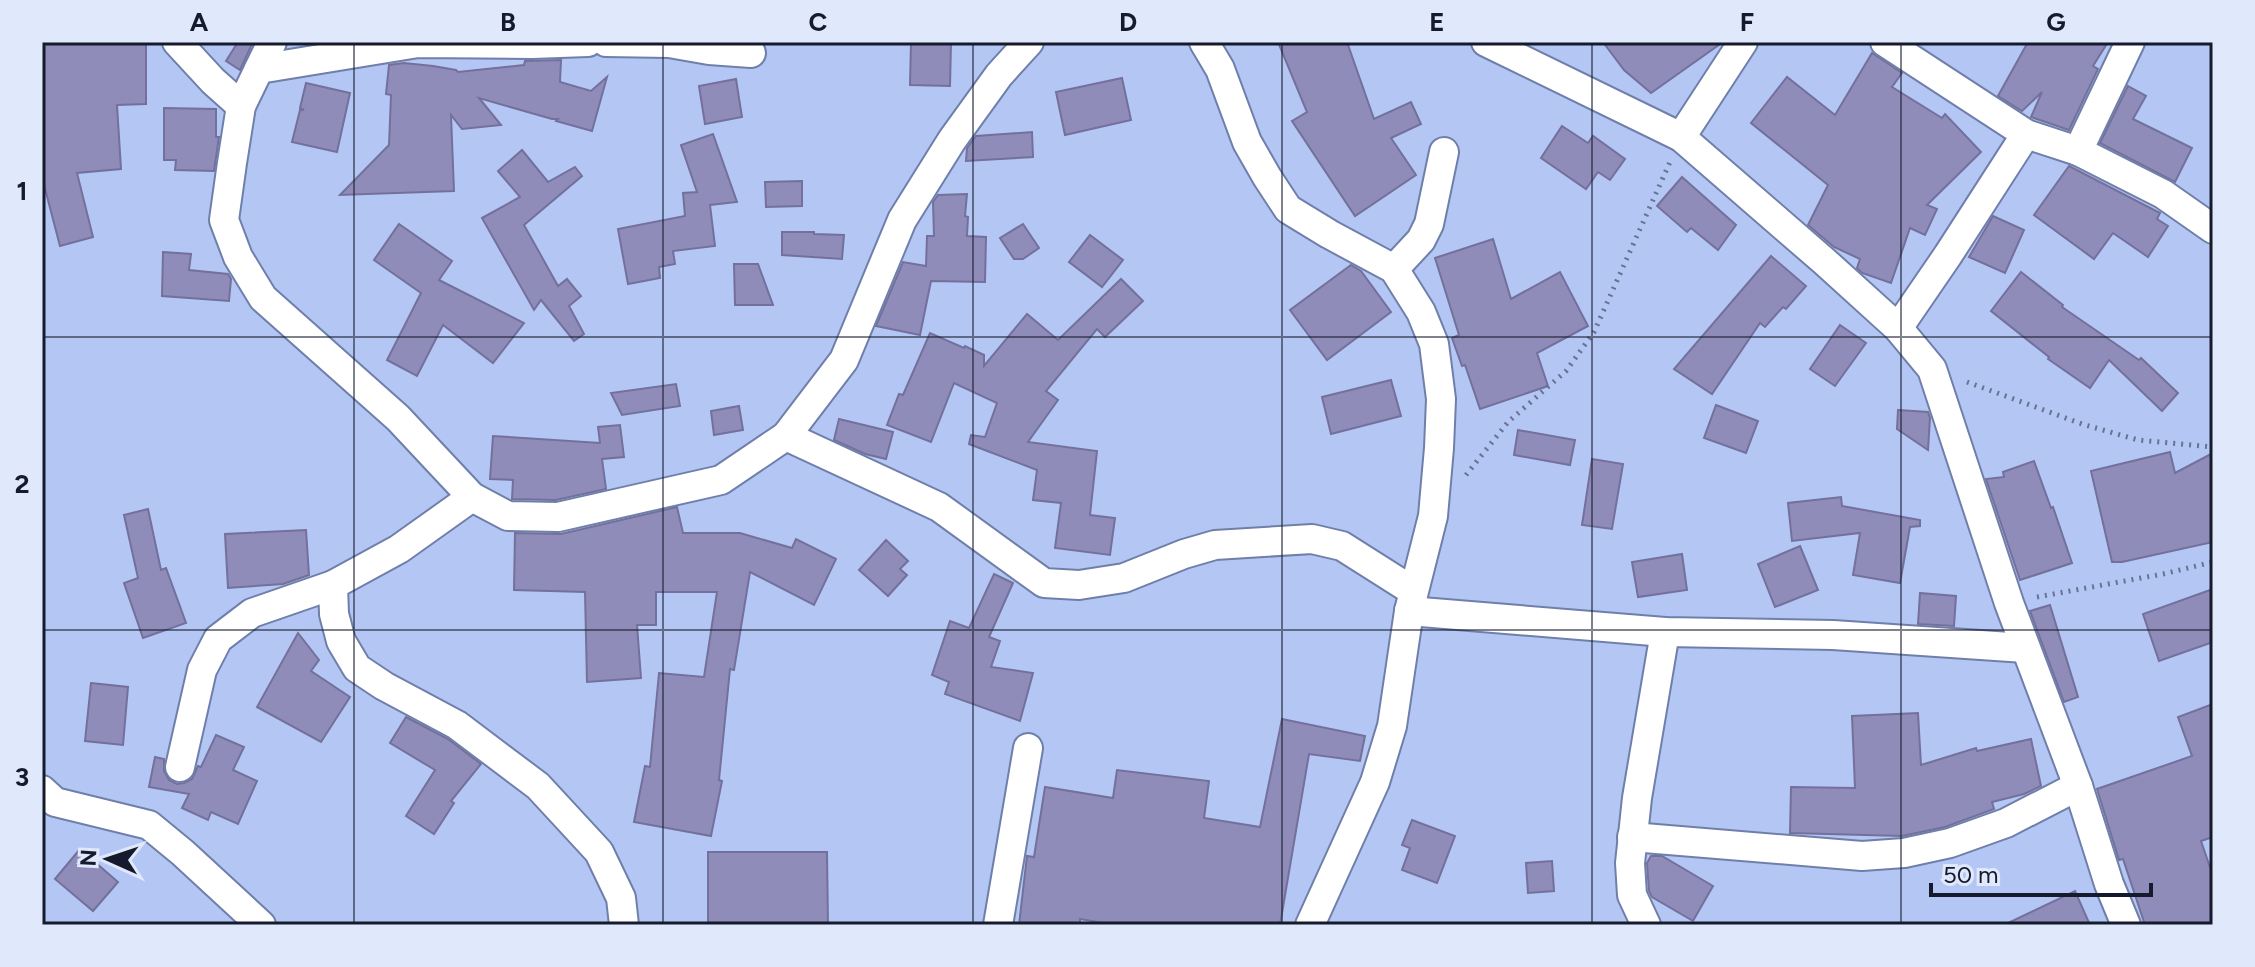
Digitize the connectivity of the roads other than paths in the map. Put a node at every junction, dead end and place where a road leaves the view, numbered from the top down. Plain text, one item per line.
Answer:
1 (177, 42) edge
2 (272, 42) edge
3 (588, 42) edge
4 (606, 42) edge
5 (1029, 42) edge
6 (1204, 42) edge
7 (1486, 42) edge
8 (1743, 42) edge
9 (1885, 42) edge
10 (2130, 42) edge
11 (751, 53) dead end
12 (259, 69) junction
13 (241, 106) junction
14 (2026, 134) junction
15 (1681, 137) junction
16 (2078, 151) junction
17 (1444, 152) dead end
18 (2213, 229) edge
19 (1394, 269) junction
20 (1898, 328) junction
21 (786, 436) junction
22 (472, 497) junction
23 (333, 585) junction
24 (1411, 601) junction
25 (1665, 632) junction
26 (2025, 648) junction
27 (1028, 748) dead end
28 (180, 767) dead end
29 (2078, 786) junction
30 (42, 790) edge
31 (1632, 837) junction
32 (261, 925) edge
33 (624, 925) edge
34 (998, 925) edge
35 (1310, 925) edge
36 (1646, 925) edge
37 (2126, 925) edge

1 - 13 street
2 - 12 street
3 - 12 street
4 - 11 street
5 - 21 street
6 - 19 street
7 - 15 street
8 - 15 street
9 - 14 street
10 - 16 street
12 - 13 street
13 - 22 street
14 - 16 street
14 - 20 street
15 - 20 street
16 - 18 street
17 - 19 street
19 - 24 street
20 - 26 street
21 - 22 street
21 - 24 street
22 - 23 street
23 - 28 street
23 - 33 street
24 - 25 street
24 - 35 street
25 - 26 street
25 - 31 street
26 - 29 street
27 - 34 street
29 - 31 street
29 - 37 street
30 - 32 street
31 - 36 street

